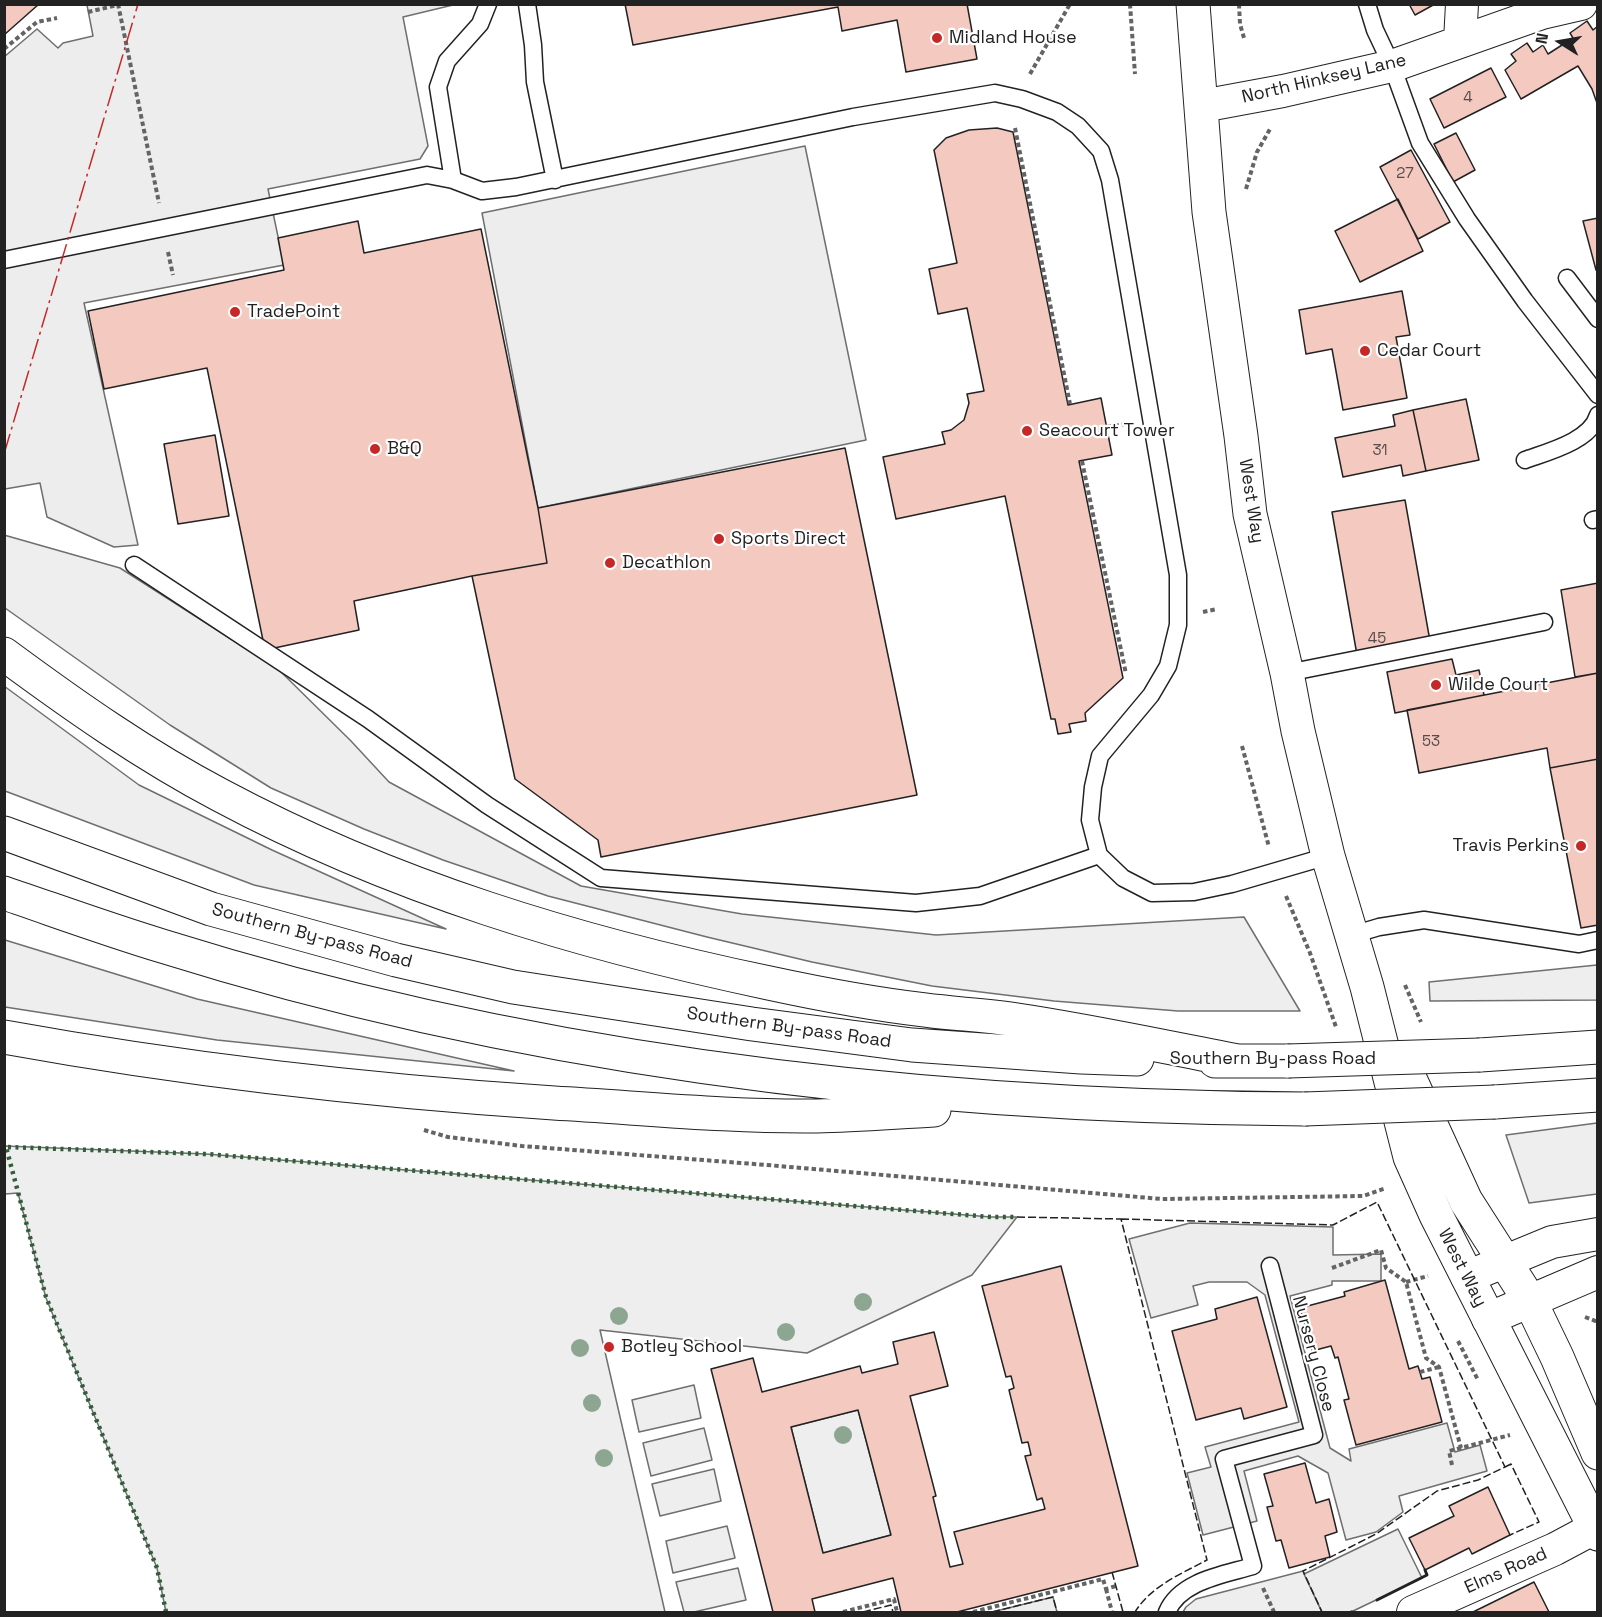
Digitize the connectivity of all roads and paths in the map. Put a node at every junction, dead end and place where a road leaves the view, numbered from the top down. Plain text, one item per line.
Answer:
1 (488, 4) edge
2 (527, 4) edge
3 (1070, 4) edge
4 (1130, 4) edge
5 (1193, 4) edge
6 (1239, 4) edge
7 (1367, 4) edge
8 (1462, 4) edge
9 (1581, 4) edge
10 (118, 5) edge
11 (88, 12) dead end
12 (57, 18) dead end
13 (1244, 38) dead end
14 (1460, 40) junction
15 (4, 50) edge
16 (1392, 66) junction
17 (1135, 75) dead end
18 (1029, 77) dead end
19 (1202, 106) junction
20 (1274, 122) dead end
21 (1015, 128) dead end
22 (453, 180) junction
23 (555, 180) junction
24 (1246, 189) dead end
25 (160, 212) dead end
26 (167, 247) dead end
27 (4, 260) edge
28 (173, 275) dead end
29 (1567, 278) dead end
30 (1598, 319) edge
31 (1598, 395) edge
32 (1070, 404) dead end
33 (1598, 415) edge
34 (1126, 423) dead end
35 (1107, 427) dead end
36 (1525, 460) dead end
37 (1083, 461) dead end
38 (134, 565) dead end
39 (1544, 622) dead end
40 (4, 654) edge
41 (1287, 673) junction
42 (1126, 675) dead end
43 (4, 833) edge
44 (1099, 855) junction
45 (1328, 856) junction
46 (4, 893) edge
47 (1352, 935) junction
48 (1598, 940) edge
49 (1367, 987) junction
50 (4, 1037) edge
51 (1598, 1047) edge
52 (1238, 1061) junction
53 (1598, 1095) edge
54 (1086, 1103) junction
55 (448, 1137) dead end
56 (1393, 1186) dead end
57 (1598, 1234) edge
58 (1505, 1262) junction
59 (1270, 1266) dead end
60 (1332, 1268) dead end
61 (1598, 1272) edge
62 (1432, 1275) dead end
63 (1467, 1277) junction
64 (1406, 1282) junction
65 (1530, 1301) junction
66 (1585, 1317) dead end
67 (1488, 1319) junction
68 (1598, 1322) edge
69 (1439, 1367) junction
70 (1420, 1372) dead end
71 (1512, 1434) dead end
72 (1461, 1448) junction
73 (1598, 1454) edge
74 (1452, 1465) dead end
75 (1596, 1529) edge
76 (1116, 1586) dead end
77 (1106, 1589) junction
78 (843, 1612) edge
79 (897, 1612) edge
80 (973, 1612) edge
81 (1112, 1612) edge
82 (1167, 1612) edge
83 (1413, 1612) edge

1 - 22 lane
2 - 23 lane
3 - 18 path
4 - 17 path
5 - 19 main road, West Way
6 - 13 path
7 - 16 lane
8 - 14 street
9 - 14 street, North Hinksey Lane
10 - 11 path
10 - 25 path
12 - 15 path
14 - 16 street, North Hinksey Lane
16 - 19 street, North Hinksey Lane
16 - 31 lane
19 - 41 main road, West Way
20 - 24 path
21 - 32 path
22 - 23 lane
22 - 27 lane
23 - 44 lane
26 - 28 path
29 - 30 lane
33 - 36 lane
34 - 35 path
37 - 42 path
38 - 44 lane
39 - 41 lane
40 - 52 main road
41 - 45 main road, West Way
43 - 52 main road, Southern By-pass Road
44 - 45 lane
45 - 47 main road, West Way
46 - 54 main road
47 - 48 lane
47 - 49 main road, West Way
49 - 58 main road, West Way
49 - 63 main road, West Way
50 - 54 main road
51 - 52 main road, Southern By-pass Road, bridge
53 - 54 main road, bridge
55 - 56 path
57 - 58 street
58 - 63 street
58 - 65 main road, West Way
59 - 82 lane, Nursery Close
60 - 64 path
61 - 65 street
62 - 64 path
63 - 67 main road, West Way
64 - 69 path
65 - 67 street
65 - 73 main road, West Way
66 - 68 path
67 - 75 main road, West Way
69 - 70 path
69 - 72 path
71 - 72 path
72 - 74 path
75 - 83 street, Elms Road
76 - 77 path
77 - 80 path
77 - 81 path
78 - 79 path

